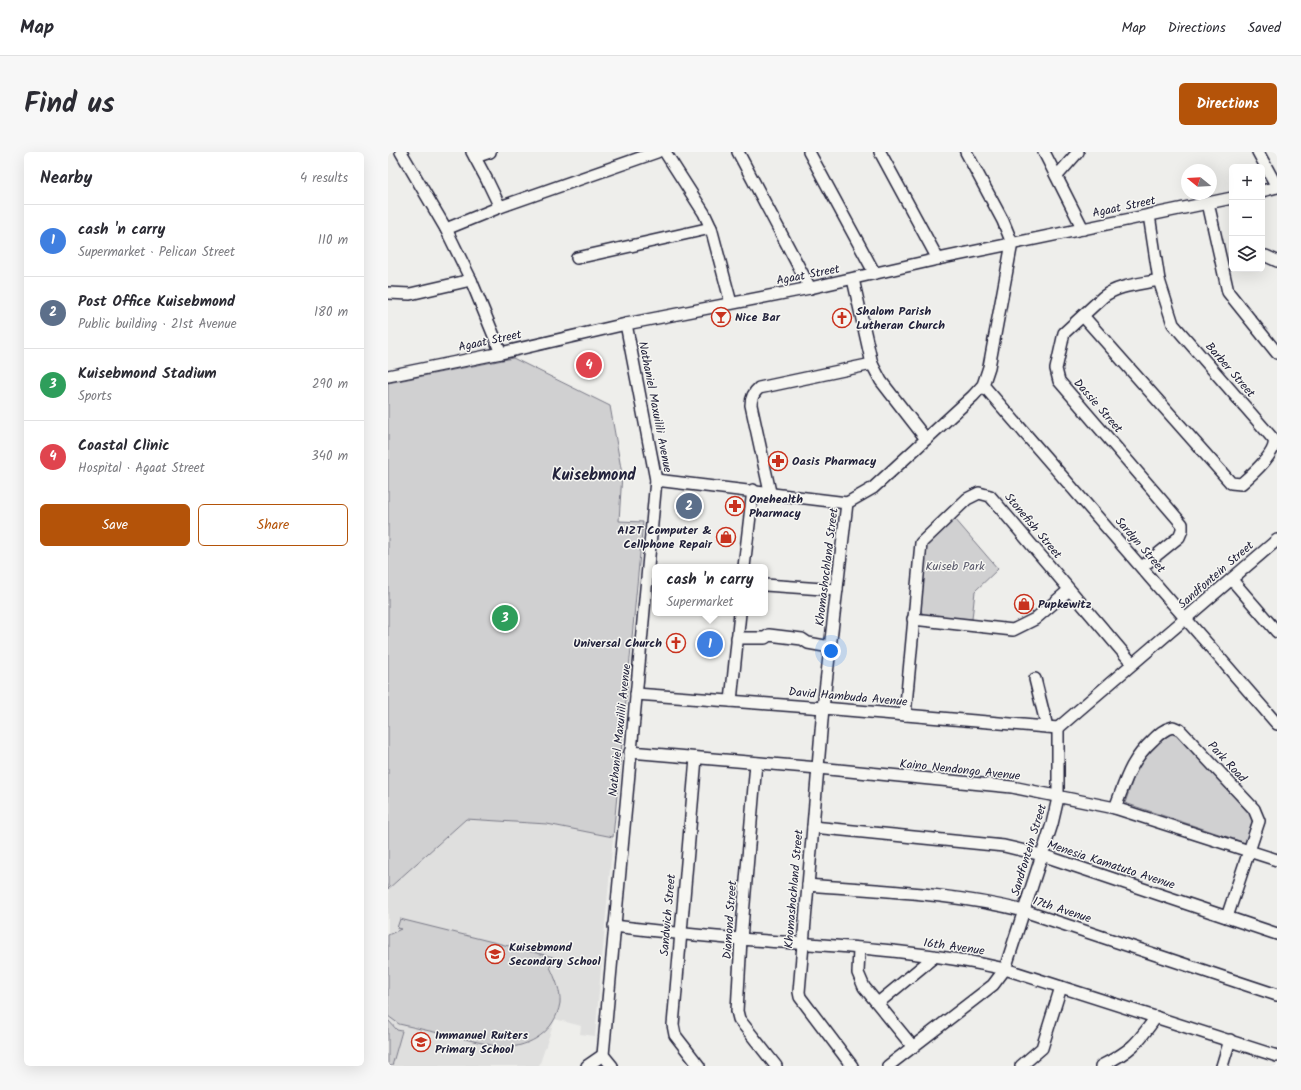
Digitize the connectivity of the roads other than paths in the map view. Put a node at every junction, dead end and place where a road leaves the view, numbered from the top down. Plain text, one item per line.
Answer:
1 (401, 152) edge
2 (490, 152) edge
3 (658, 152) edge
4 (665, 152) edge
5 (738, 152) edge
6 (809, 152) edge
7 (880, 152) edge
8 (966, 152) edge
9 (1044, 152) edge
10 (1078, 152) edge
11 (1258, 152) edge
12 (473, 155) edge
13 (1057, 176) junction
14 (1277, 187) edge
15 (1265, 190) edge
16 (1229, 199) edge
17 (1208, 203) junction
18 (500, 207) junction
19 (1149, 215) junction
20 (711, 228) junction
21 (446, 229) junction
22 (1083, 229) junction
23 (1012, 243) junction
24 (1265, 256) edge
25 (577, 258) dead end
26 (938, 259) junction
27 (1277, 260) edge
28 (1227, 264) edge
29 (874, 272) junction
30 (853, 279) junction
31 (471, 280) junction
32 (1159, 280) junction
33 (810, 288) junction
34 (388, 292) edge
35 (731, 303) junction
36 (1082, 316) junction
37 (626, 324) junction
38 (501, 353) junction
39 (1277, 353) edge
40 (872, 364) junction
41 (388, 376) edge
42 (983, 384) junction
43 (926, 439) junction
44 (656, 480) junction
45 (753, 490) junction
46 (770, 492) junction
47 (847, 503) junction
48 (1277, 540) edge
49 (744, 564) edge
50 (1142, 567) junction
51 (1232, 580) junction
52 (768, 585) edge
53 (837, 590) junction
54 (1069, 590) junction
55 (740, 616) edge
56 (1187, 618) junction
57 (913, 619) junction
58 (1277, 632) edge
59 (737, 638) junction
60 (830, 647) junction
61 (1132, 663) junction
62 (1034, 679) dead end
63 (636, 694) junction
64 (731, 701) junction
65 (823, 708) junction
66 (905, 715) junction
67 (1277, 724) edge
68 (1052, 728) junction
69 (630, 752) junction
70 (696, 758) junction
71 (756, 763) junction
72 (818, 768) junction
73 (1058, 798) junction
74 (1115, 808) junction
75 (813, 827) junction
76 (1249, 851) junction
77 (1042, 855) junction
78 (1277, 860) edge
79 (808, 885) junction
80 (1024, 911) junction
81 (1227, 917) junction
82 (614, 926) junction
83 (679, 933) junction
84 (1277, 934) edge
85 (741, 939) junction
86 (803, 943) junction
87 (860, 949) junction
88 (934, 957) junction
89 (1005, 969) junction
90 (1061, 987) junction
91 (1277, 995) edge
92 (878, 1003) junction
93 (1156, 1017) junction
94 (1230, 1040) junction
95 (913, 1046) junction
96 (603, 1055) junction
97 (1277, 1056) edge
98 (587, 1066) edge
99 (612, 1066) edge
100 (699, 1066) edge
101 (776, 1066) edge
102 (852, 1066) edge
103 (888, 1066) edge
104 (1021, 1066) edge
105 (1101, 1066) edge
106 (1222, 1066) edge

1 - 21 street
2 - 12 street
3 - 18 street
4 - 20 street
5 - 33 street
6 - 29 street
7 - 26 street
8 - 23 street
9 - 13 street
10 - 13 street
11 - 14 street
12 - 18 street
13 - 22 street
14 - 15 street
16 - 17 street, Agaat Street
17 - 19 street, Agaat Street
17 - 28 street
18 - 21 street
19 - 22 street, Agaat Street
19 - 32 street, Barber Street
20 - 25 street
20 - 35 street
21 - 31 street
22 - 23 street, Agaat Street
23 - 26 street, Agaat Street
23 - 42 street, Khomashochland Street
24 - 27 street
26 - 29 street, Agaat Street
28 - 39 street
29 - 30 street, Agaat Street
30 - 33 street, Agaat Street
30 - 40 street
31 - 34 street
31 - 38 street
32 - 36 street, Dassie Street
32 - 36 street, Barber Street
33 - 35 street, Agaat Street
35 - 37 street, Agaat Street
36 - 50 street, Dassie Street
37 - 38 street, Agaat Street
37 - 44 street, Nathaniel Maxuilili Avenue
38 - 41 street, Agaat Street
40 - 43 street
40 - 46 street
42 - 43 street, Khomashochland Street
42 - 50 street, Sardyn Street
43 - 47 street, Khomashochland Street
44 - 45 street
44 - 63 street, Nathaniel Maxuilili Avenue
45 - 46 street
45 - 49 street
46 - 47 street
47 - 53 street, Khomashochland Street
48 - 51 street, Sandfontein Street
50 - 56 street, Sardyn Street
51 - 56 street, Sandfontein Street
51 - 58 street
52 - 53 street
53 - 60 street, Khomashochland Street
54 - 57 street
54 - 57 street, Stonefish Street
54 - 61 street, Stonefish Street
55 - 59 street
56 - 61 street, Sandfontein Street
56 - 67 street, Sardyn Street
57 - 66 street, Stonefish Street
59 - 60 street
59 - 64 street
60 - 65 street, Khomashochland Street
61 - 68 street, Sandfontein Street
62 - 68 street
63 - 64 street, David Hambuda Avenue
63 - 69 street, Nathaniel Maxuilili Avenue
64 - 65 street, David Hambuda Avenue
65 - 66 street, David Hambuda Avenue
65 - 72 street, Khomashochland Street
66 - 68 street, David Hambuda Avenue
68 - 73 street, Sandfontein Street
69 - 70 street, Kaino Nendongo Avenue
69 - 82 street, Nathaniel Maxuilili Avenue
70 - 71 street, Kaino Nendongo Avenue
70 - 83 street, Sandwich Street
71 - 72 street, Kaino Nendongo Avenue
71 - 85 street, Diamond Street
72 - 73 street, Kaino Nendongo Avenue
72 - 75 street, Khomashochland Street
73 - 74 street, Kaino Nendongo Avenue
73 - 77 street, Sandfontein Street
74 - 76 street, Kaino Nendongo Avenue
74 - 76 street, Park Road
75 - 77 street, Menesia Kamatuto Avenue
75 - 79 street, Khomashochland Street
76 - 78 street, Kaino Nendongo Avenue
76 - 81 street, Park Road
77 - 80 street, Sandfontein Street
77 - 81 street, Menesia Kamatuto Avenue
79 - 80 street, 17th Avenue
79 - 86 street, Khomashochland Street
80 - 89 street, Sandfontein Street
80 - 91 street, 17th Avenue
81 - 84 street, Menesia Kamatuto Avenue
82 - 83 street, 16th Avenue
82 - 96 street, Nathaniel Maxuilili Avenue
83 - 85 street, 16th Avenue
83 - 100 street, Sandwich Street
85 - 86 street, 16th Avenue
85 - 101 street, Diamond Street
86 - 87 street, 16th Avenue
86 - 102 street, Khomashochland Street
87 - 88 street, 16th Avenue
87 - 92 street
88 - 89 street, 16th Avenue
88 - 92 street
89 - 90 street, 16th Avenue
89 - 95 street, Sandfontein Street
90 - 93 street, 16th Avenue
90 - 104 street
92 - 95 street
93 - 94 street, 16th Avenue
93 - 105 street
94 - 97 street, 16th Avenue
94 - 106 street
95 - 103 street, Sandfontein Street
96 - 98 street
96 - 99 street

